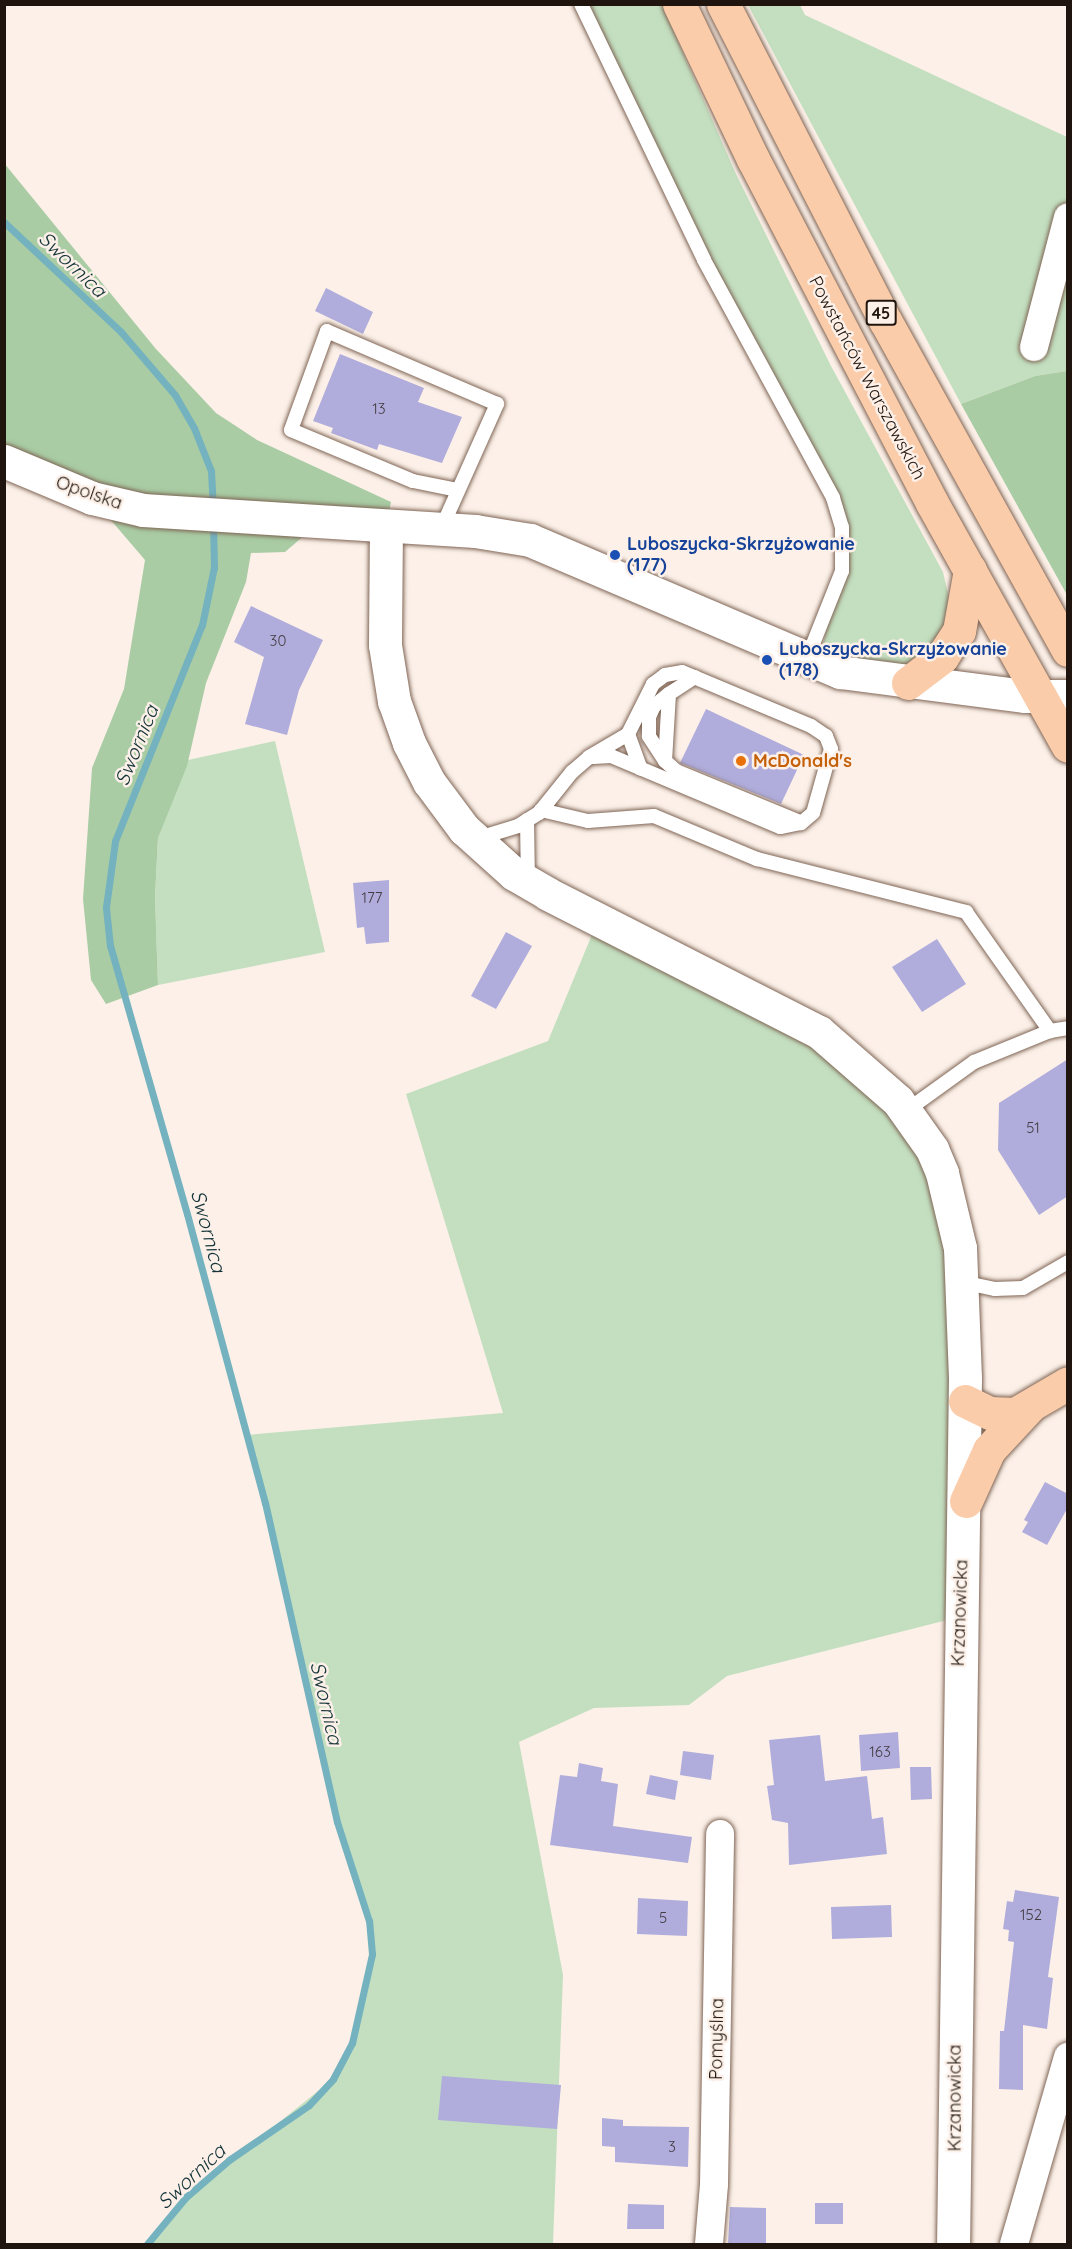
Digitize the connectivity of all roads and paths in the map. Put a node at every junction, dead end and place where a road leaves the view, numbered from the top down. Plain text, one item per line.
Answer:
1 (581, 4) edge
2 (679, 4) edge
3 (723, 4) edge
4 (1068, 217) edge
5 (1034, 347) dead end
6 (4, 461) edge
7 (459, 490) junction
8 (386, 526) junction
9 (441, 529) junction
10 (970, 570) junction
11 (1059, 622) edge
12 (1068, 650) edge
13 (807, 661) junction
14 (695, 677) junction
15 (908, 683) junction
16 (1054, 696) edge
17 (628, 734) junction
18 (1068, 746) edge
19 (589, 757) junction
20 (641, 769) junction
21 (541, 810) junction
22 (527, 820) junction
23 (801, 823) junction
24 (475, 840) junction
25 (528, 882) junction
26 (1068, 1028) edge
27 (1050, 1031) junction
28 (906, 1111) junction
29 (1068, 1262) edge
30 (962, 1282) junction
31 (1068, 1383) edge
32 (965, 1401) junction
33 (1029, 1407) junction
34 (966, 1501) junction
35 (720, 1834) dead end
36 (1068, 2057) edge
37 (709, 2244) edge
38 (953, 2244) edge
39 (1014, 2244) edge

1 - 13 lane
2 - 10 main road, Powstańców Warszawskich / 45
3 - 11 main road, 45
4 - 5 street
6 - 8 street, Opolska
7 - 7 lane
7 - 9 lane
8 - 9 street, Opolska
8 - 24 street, Krzanowicka
9 - 13 street, Opolska
10 - 15 main road
10 - 16 main road, Powstańców Warszawskich / 45
11 - 12 main road, 45
13 - 15 street, Opolska
14 - 17 lane
14 - 23 lane
14 - 23 lane
15 - 16 street, Opolska
16 - 18 main road, Powstańców Warszawskich / 45
17 - 19 lane
17 - 20 lane
19 - 20 lane
19 - 21 lane
20 - 23 lane
21 - 22 lane
21 - 27 lane
22 - 24 lane
22 - 25 lane
24 - 25 street, Krzanowicka
25 - 28 street, Krzanowicka
26 - 27 lane
27 - 28 lane
28 - 30 street, Krzanowicka
29 - 30 lane
30 - 32 street, Krzanowicka
31 - 33 main road
32 - 33 main road
32 - 34 street, Krzanowicka
33 - 34 main road
34 - 38 street, Krzanowicka
35 - 37 street, Pomyślna
36 - 39 street

